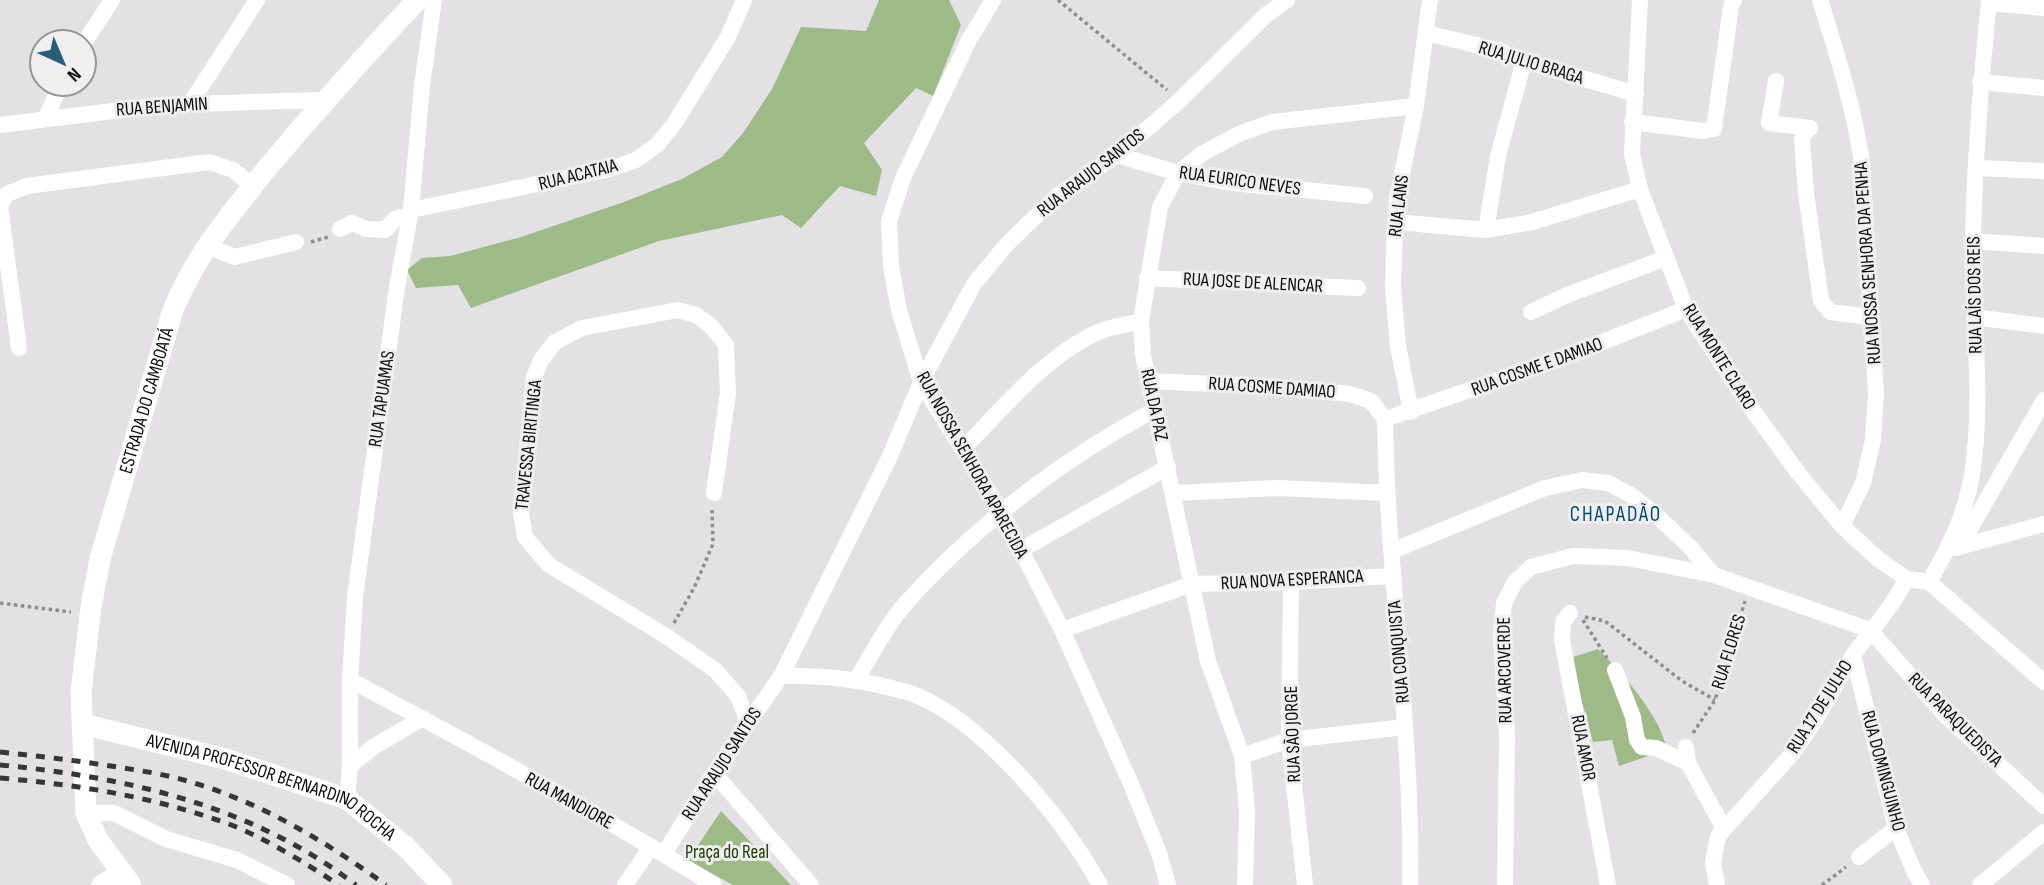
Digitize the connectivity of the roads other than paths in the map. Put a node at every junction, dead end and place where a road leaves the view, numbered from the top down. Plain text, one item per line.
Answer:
1 (112, 0) edge
2 (257, 0) edge
3 (417, 0) edge
4 (434, 0) edge
5 (744, 0) edge
6 (993, 0) edge
7 (1287, 0) edge
8 (1430, 0) edge
9 (1640, 0) edge
10 (1734, 0) edge
11 (1820, 0) edge
12 (1989, 1) edge
13 (2044, 8) edge
14 (94, 28) edge
15 (1426, 33) junction
16 (1524, 61) junction
17 (1776, 81) dead end
18 (1980, 82) junction
19 (2044, 88) edge
20 (1636, 94) junction
21 (55, 98) edge
22 (324, 100) junction
23 (190, 104) junction
24 (1416, 106) junction
25 (45, 119) junction
26 (1632, 122) junction
27 (0, 125) edge
28 (1117, 155) junction
29 (1976, 168) junction
30 (2044, 171) edge
31 (1178, 173) junction
32 (253, 186) junction
33 (1640, 189) junction
34 (1365, 196) dead end
35 (410, 212) junction
36 (1397, 222) junction
37 (353, 227) road end
38 (1486, 230) junction
39 (1973, 241) junction
40 (296, 242) road end
41 (207, 246) junction
42 (2044, 246) edge
43 (1666, 258) junction
44 (1147, 278) junction
45 (1358, 288) dead end
46 (1686, 309) junction
47 (1531, 312) dead end
48 (1872, 317) junction
49 (1974, 317) junction
50 (1141, 321) junction
51 (2044, 326) edge
52 (19, 348) dead end
53 (1148, 381) junction
54 (921, 382) junction
55 (2044, 400) edge
56 (1155, 410) junction
57 (1411, 412) junction
58 (1385, 419) junction
59 (964, 448) junction
60 (1168, 467) junction
61 (714, 493) road end
62 (1174, 493) junction
63 (1387, 493) junction
64 (1002, 513) junction
65 (2044, 524) edge
66 (1842, 526) junction
67 (1954, 548) junction
68 (1021, 550) junction
69 (1392, 551) junction
70 (1714, 575) junction
71 (1392, 576) junction
72 (1907, 579) junction
73 (1291, 582) junction
74 (1929, 582) junction
75 (1192, 584) junction
76 (1570, 613) dead end
77 (1062, 630) junction
78 (1870, 630) junction
79 (1853, 655) junction
80 (1615, 670) road end
81 (781, 676) junction
82 (350, 680) junction
83 (856, 680) junction
84 (2044, 682) edge
85 (423, 718) junction
86 (748, 723) junction
87 (82, 724) junction
88 (1405, 727) junction
89 (1289, 740) junction
90 (1242, 757) junction
91 (350, 766) junction
92 (715, 773) junction
93 (347, 799) junction
94 (2044, 806) edge
95 (86, 813) junction
96 (1723, 827) junction
97 (1896, 828) junction
98 (2044, 832) edge
99 (657, 850) junction
100 (1859, 857) road end
101 (127, 880) edge
102 (102, 885) edge
103 (286, 885) edge
104 (442, 885) edge
105 (625, 885) edge
106 (714, 885) edge
107 (811, 885) edge
108 (1100, 885) edge
109 (1168, 885) edge
110 (1245, 885) edge
111 (1305, 885) edge
112 (1410, 885) edge
113 (1505, 885) edge
114 (1608, 885) edge
115 (1717, 885) edge
116 (1922, 885) edge
117 (1980, 885) edge

1 - 14 street
2 - 23 street
3 - 22 main road, ESTRADA DO CAMBOATÁ
4 - 35 street, RUA TAPUAMAS
5 - 35 street, RUA ACATAIA
6 - 54 street, RUA NOSSA SENHORA APARECIDA
7 - 28 street, RUA ARAUJO SANTOS
8 - 15 street, RUA LANS
9 - 20 street, RUA MONTE CLARO
10 - 26 street
11 - 48 street, RUA NOSSA SENHORA DA PENHA
12 - 13 street
12 - 18 street, RUA LAÍS DOS REIS
15 - 16 street, RUA JULIO BRAGA
15 - 24 street, RUA LANS
16 - 20 street, RUA JULIO BRAGA
16 - 38 street
17 - 48 street
18 - 19 street
18 - 29 street, RUA LAÍS DOS REIS
20 - 26 street, RUA MONTE CLARO
21 - 25 street
22 - 23 street, RUA BENJAMIN
22 - 32 main road, ESTRADA DO CAMBOATÁ
23 - 25 street, RUA BENJAMIN
24 - 31 street, RUA DA PAZ
24 - 36 street, RUA LANS
25 - 27 street, RUA BENJAMIN
26 - 33 street, RUA MONTE CLARO
28 - 31 street, RUA EURICO NEVES
28 - 54 street, RUA ARAUJO SANTOS
29 - 30 street
29 - 39 street, RUA LAÍS DOS REIS
31 - 34 street, RUA EURICO NEVES
31 - 44 street, RUA DA PAZ
32 - 41 main road, ESTRADA DO CAMBOATÁ
32 - 52 street
33 - 38 street
33 - 43 street, RUA MONTE CLARO
35 - 37 street, RUA ACATAIA
35 - 82 street, RUA TAPUAMAS
36 - 38 street
36 - 57 street, RUA LANS
39 - 42 street
39 - 49 street, RUA LAÍS DOS REIS
40 - 41 street
41 - 87 main road, ESTRADA DO CAMBOATÁ
43 - 46 street, RUA MONTE CLARO
43 - 47 street
44 - 45 street, RUA JOSE DE ALENCAR
44 - 50 street, RUA DA PAZ
46 - 57 street, RUA COSME E DAMIAO
46 - 66 street, RUA MONTE CLARO
48 - 66 street, RUA NOSSA SENHORA DA PENHA
49 - 51 street
49 - 67 street, RUA LAÍS DOS REIS
50 - 53 street, RUA DA PAZ
50 - 59 street
53 - 56 street, RUA DA PAZ
53 - 58 street, RUA COSME DAMIAO
54 - 59 street, RUA NOSSA SENHORA APARECIDA
54 - 81 street, RUA ARAUJO SANTOS
55 - 67 street
56 - 60 street, RUA DA PAZ
56 - 64 street
57 - 58 street, RUA COSME E DAMIAO
58 - 63 street, RUA CONQUISTA
59 - 64 street, RUA NOSSA SENHORA APARECIDA
60 - 62 street, RUA DA PAZ
60 - 68 street
61 - 86 street, TRAVESSA BIRITINGA
62 - 63 street
62 - 75 street, RUA DA PAZ
63 - 69 street, RUA CONQUISTA
64 - 68 street, RUA NOSSA SENHORA APARECIDA
64 - 83 street
65 - 67 street
66 - 72 street, RUA MONTE CLARO
67 - 74 street, RUA LAÍS DOS REIS
68 - 77 street, RUA NOSSA SENHORA APARECIDA
69 - 70 street
69 - 71 street, RUA CONQUISTA
70 - 78 street, RUA ARCOVERDE
70 - 113 street, RUA ARCOVERDE
71 - 73 street, RUA NOVA ESPERANCA
71 - 88 street, RUA CONQUISTA
72 - 74 street
72 - 78 street, RUA 17 DE JULHO
73 - 75 street, RUA NOVA ESPERANCA
73 - 89 street, RUA SÃO JORGE
74 - 84 street
75 - 77 street, RUA NOVA ESPERANCA
75 - 90 street, RUA DA PAZ
76 - 114 street, RUA AMOR
77 - 109 street, RUA NOSSA SENHORA APARECIDA
78 - 79 street, RUA 17 DE JULHO
78 - 94 street, RUA PARAQUEDISTA
79 - 96 street, RUA 17 DE JULHO
79 - 97 street, RUA DOMINGUINHO
80 - 96 street
81 - 83 street
81 - 86 street, RUA ARAUJO SANTOS
82 - 85 street, RUA MANDIORE
82 - 91 street, RUA TAPUAMAS
83 - 108 street
85 - 91 street
85 - 99 street, RUA MANDIORE
86 - 92 street, RUA ARAUJO SANTOS
87 - 93 main road, AVENIDA PROFESSOR BERNARDINO ROCHA
87 - 95 main road, ESTRADA DO CAMBOATÁ
88 - 89 street
88 - 112 street, RUA CONQUISTA
89 - 90 street
89 - 111 street, RUA SÃO JORGE
90 - 110 street, RUA DA PAZ
91 - 93 street, RUA TAPUAMAS
92 - 99 street, RUA ARAUJO SANTOS
92 - 107 street
93 - 104 main road, AVENIDA PROFESSOR BERNARDINO ROCHA
95 - 101 main road, ESTRADA DO CAMBOATÁ
95 - 103 street
96 - 115 street
97 - 100 street
97 - 116 street, RUA DOMINGUINHO
98 - 117 street
99 - 105 street, RUA ARAUJO SANTOS
99 - 106 street, RUA MANDIORE
101 - 102 main road

